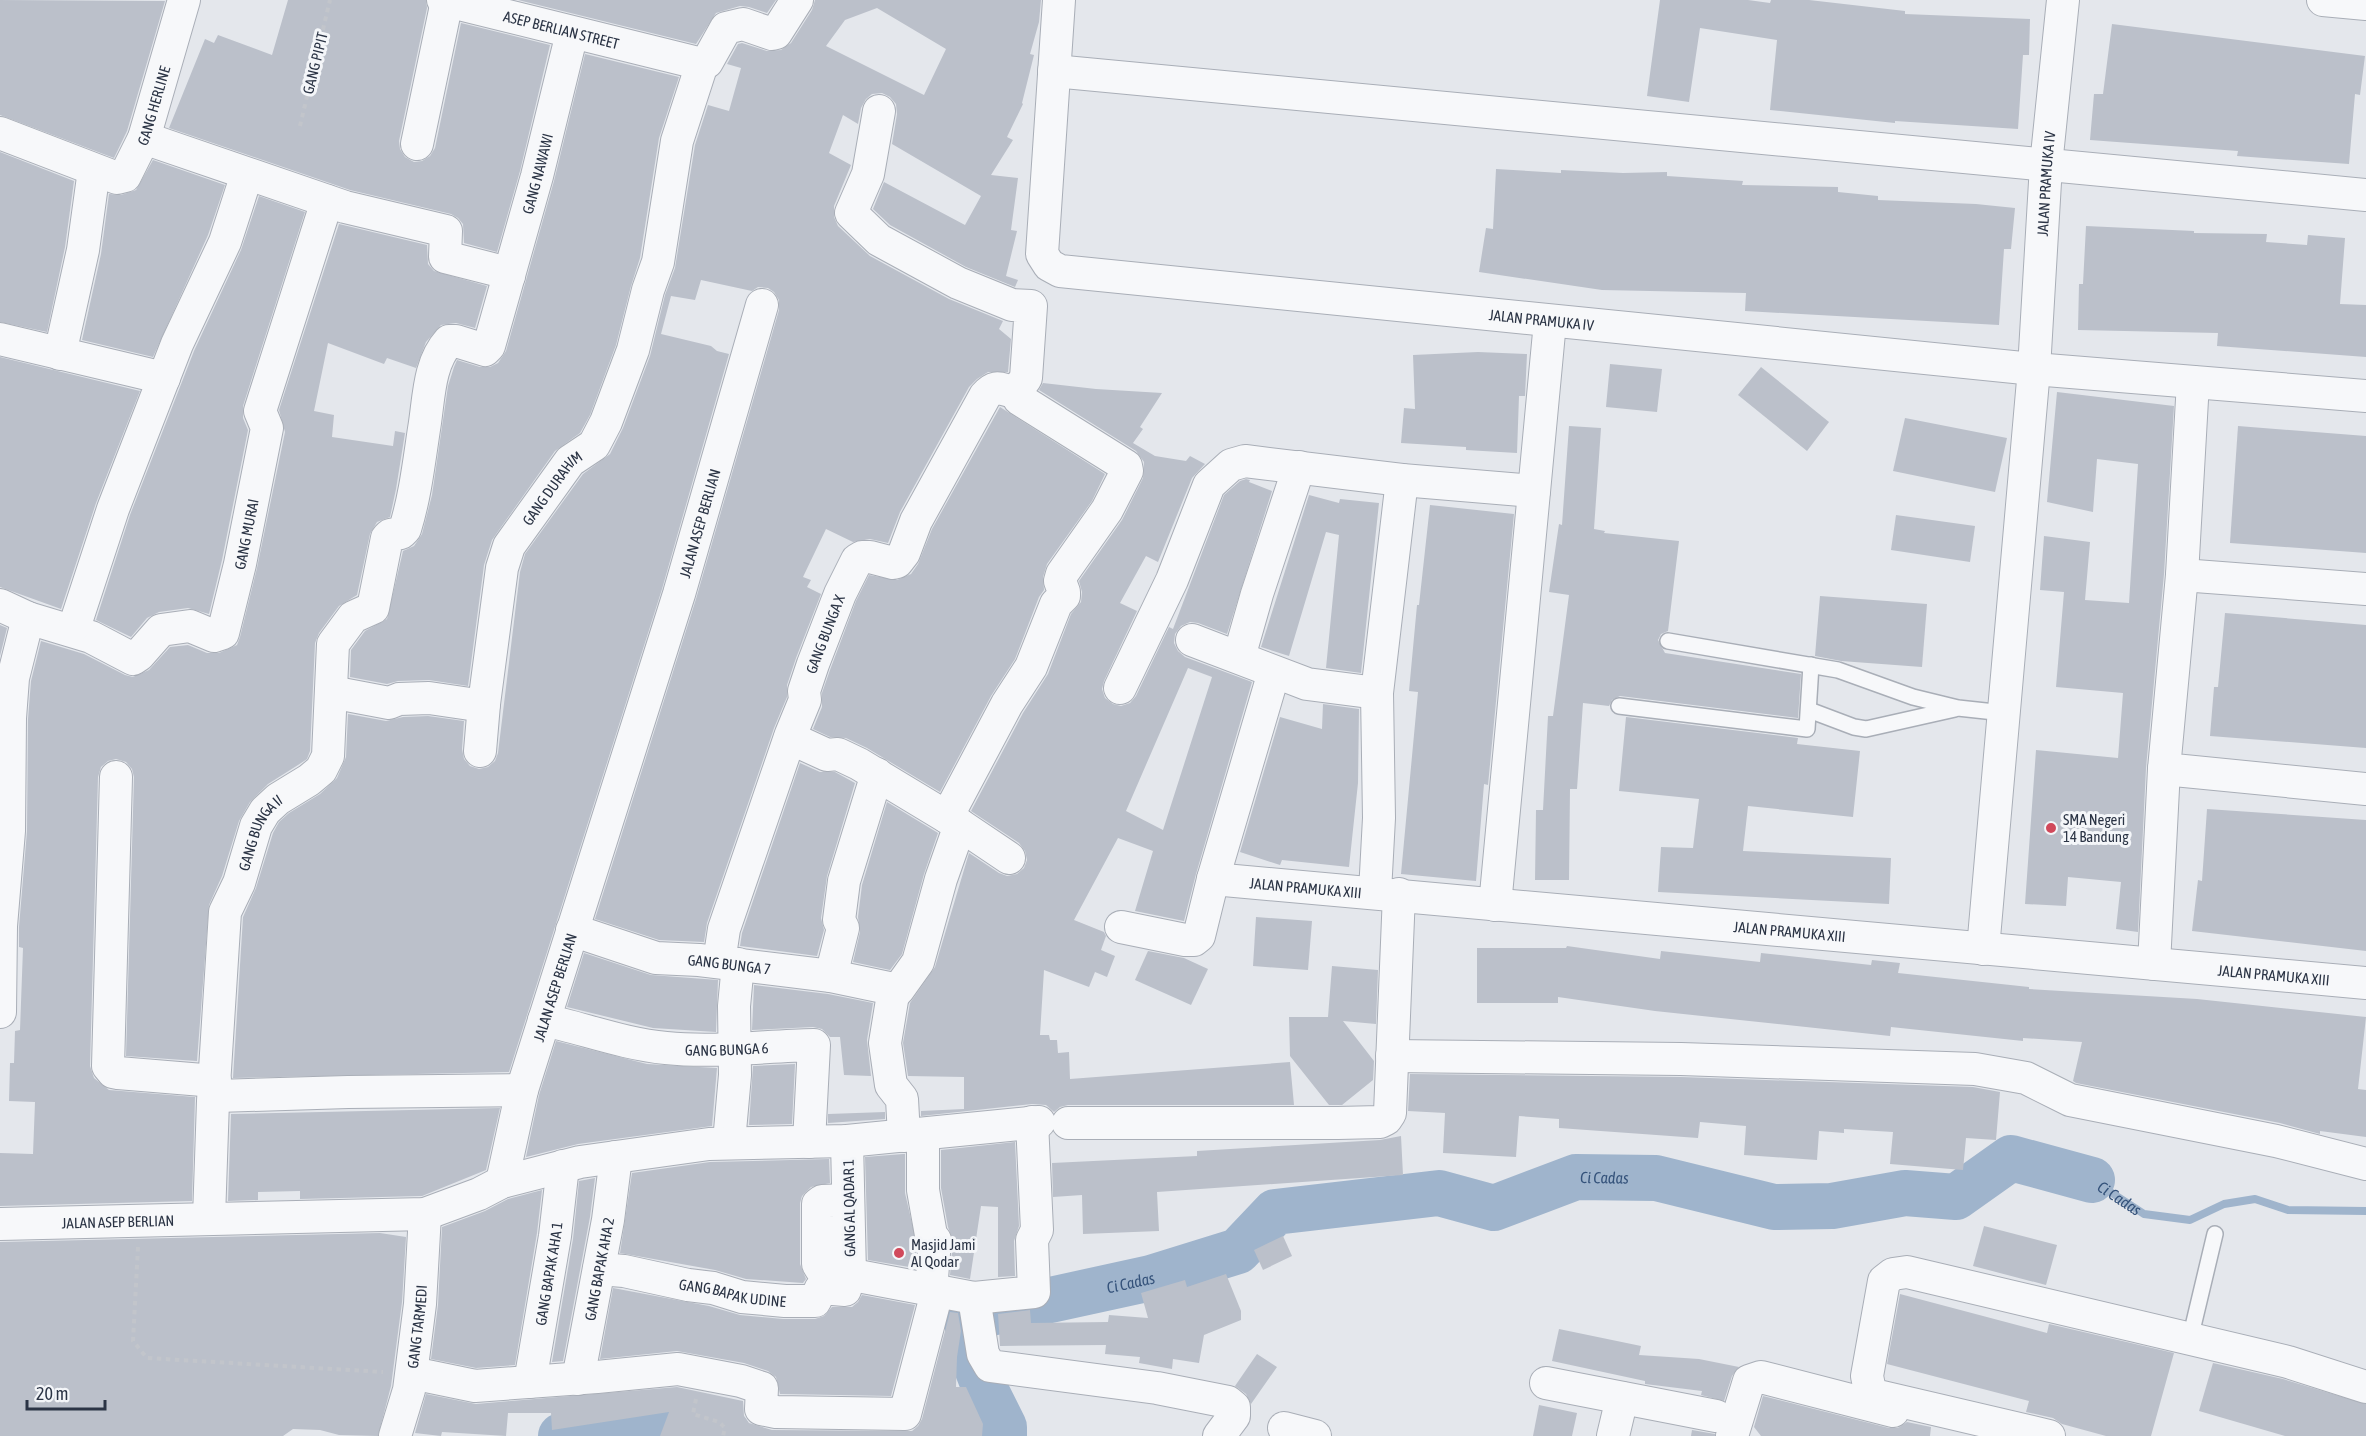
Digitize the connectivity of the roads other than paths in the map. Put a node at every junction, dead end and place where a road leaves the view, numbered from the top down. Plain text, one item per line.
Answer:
1 (184, 0) edge
2 (797, 0) edge
3 (1059, 0) edge
4 (2063, 0) edge
5 (2323, 0) edge
6 (460, 2) edge
7 (2366, 4) edge
8 (572, 33) junction
9 (691, 61) junction
10 (1054, 71) junction
11 (879, 111) dead end
12 (0, 133) edge
13 (144, 138) junction
14 (417, 144) dead end
15 (2046, 165) junction
16 (94, 170) junction
17 (247, 174) junction
18 (2366, 195) edge
19 (327, 201) junction
20 (509, 276) junction
21 (762, 305) dead end
22 (1550, 322) junction
23 (0, 339) edge
24 (60, 354) junction
25 (2034, 369) junction
26 (164, 378) junction
27 (2193, 382) junction
28 (1016, 392) junction
29 (2366, 396) edge
30 (1299, 467) junction
31 (1402, 480) junction
32 (1534, 491) junction
33 (2182, 575) junction
34 (2366, 589) edge
35 (373, 608) joint
36 (11, 610) edge
37 (75, 625) dead end
38 (1192, 640) dead end
39 (1668, 640) dead end
40 (1239, 657) junction
41 (1811, 665) junction
42 (1274, 672) junction
43 (1120, 688) dead end
44 (331, 692) junction
45 (1377, 693) junction
46 (484, 704) junction
47 (1619, 706) dead end
48 (1958, 708) junction
49 (1809, 710) junction
50 (2004, 713) junction
51 (790, 738) junction
52 (480, 751) dead end
53 (2163, 769) junction
54 (877, 774) junction
55 (116, 777) dead end
56 (2366, 789) edge
57 (954, 821) junction
58 (1009, 858) dead end
59 (1213, 879) junction
60 (1387, 893) junction
61 (1495, 904) junction
62 (1, 926) edge
63 (1121, 927) dead end
64 (572, 930) junction
65 (1983, 949) junction
66 (728, 963) junction
67 (2154, 964) junction
68 (831, 976) junction
69 (2366, 983) edge
70 (892, 988) junction
71 (0, 1012) edge
72 (544, 1020) junction
73 (734, 1050) junction
74 (1392, 1056) junction
75 (214, 1089) junction
76 (522, 1090) junction
77 (1047, 1122) junction
78 (913, 1135) junction
79 (847, 1141) junction
80 (729, 1142) junction
81 (809, 1142) junction
82 (616, 1157) junction
83 (2366, 1164) edge
84 (563, 1166) junction
85 (502, 1182) junction
86 (425, 1214) junction
87 (209, 1218) junction
88 (0, 1224) edge
89 (2215, 1234) dead end
90 (599, 1269) junction
91 (850, 1274) junction
92 (934, 1291) junction
93 (975, 1311) junction
94 (2190, 1339) junction
95 (412, 1373) junction
96 (578, 1379) junction
97 (530, 1382) junction
98 (1546, 1383) dead end
99 (2366, 1387) edge
100 (1622, 1398) junction
101 (1724, 1426) edge
102 (1284, 1428) dead end
103 (395, 1436) edge
104 (1219, 1436) edge
105 (1315, 1436) edge
106 (1613, 1436) edge
107 (1988, 1436) edge
108 (2049, 1436) edge

1 - 13 street, GANG HERLINE
2 - 9 street, GANG DURAHIM
3 - 10 street
4 - 15 street, JALAN PRAMUKA IV
5 - 7 street
6 - 8 street, ASEP BERLIAN STREET
6 - 14 street
8 - 9 street, ASEP BERLIAN STREET
8 - 20 street, GANG NAWAWI
9 - 46 street, GANG DURAHIM
10 - 15 street
10 - 22 street, JALAN PRAMUKA IV
11 - 28 street
12 - 16 street
13 - 16 street, GANG HERLINE
13 - 17 street
15 - 18 street
15 - 25 street, JALAN PRAMUKA IV
16 - 24 street
17 - 19 street
17 - 26 street
19 - 20 street
19 - 36 street, GANG MURAI
20 - 35 street, GANG NAWAWI
21 - 64 street, JALAN ASEP BERLIAN
22 - 25 street, JALAN PRAMUKA IV
22 - 32 street
23 - 24 street
24 - 26 street
25 - 27 street, JALAN PRAMUKA IV
25 - 50 street
26 - 37 street
27 - 29 street, JALAN PRAMUKA IV
27 - 33 street
28 - 51 street, GANG BUNGA X
28 - 57 street
30 - 31 street
30 - 40 street
30 - 43 street
31 - 32 street
31 - 45 street
32 - 61 street
33 - 34 street
33 - 53 street
35 - 44 street, GANG BUNGA II
36 - 62 street
38 - 40 street
39 - 41 lane
40 - 42 street
41 - 48 lane
41 - 49 lane
42 - 45 street
42 - 59 street
44 - 46 street
44 - 75 street, GANG BUNGA II
45 - 60 street
46 - 52 street, GANG DURAHIM
47 - 49 lane
48 - 49 lane
48 - 50 lane
50 - 65 street
51 - 54 street
51 - 66 street, GANG BUNGA X
53 - 56 street
53 - 67 street
54 - 57 street
54 - 68 street
55 - 75 street
57 - 58 street
57 - 70 street
59 - 60 street, JALAN PRAMUKA XIII
59 - 63 street
60 - 61 street, JALAN PRAMUKA XIII
60 - 74 street
61 - 65 street, JALAN PRAMUKA XIII
62 - 71 street
64 - 66 street, GANG BUNGA 7
64 - 72 street, JALAN ASEP BERLIAN
65 - 67 street, JALAN PRAMUKA XIII
66 - 68 street, GANG BUNGA 7
66 - 73 street, GANG BUNGA X
67 - 69 street, JALAN PRAMUKA XIII
68 - 70 street, GANG BUNGA 7
70 - 78 street
72 - 73 street, GANG BUNGA 6
72 - 76 street, JALAN ASEP BERLIAN
73 - 80 street, GANG BUNGA X
73 - 81 street, GANG BUNGA 6
74 - 77 street
74 - 83 street
75 - 76 street
75 - 87 street, GANG BUNGA II
76 - 85 street, JALAN ASEP BERLIAN
77 - 78 street
77 - 93 street
78 - 79 street
78 - 92 street
79 - 81 street
79 - 91 street, GANG AL QADAR 1
80 - 81 street
80 - 82 street
82 - 84 street
82 - 90 street, GANG BAPAK AHA 2
84 - 85 street
84 - 97 street, GANG BAPAK AHA 1
85 - 86 street, JALAN ASEP BERLIAN
86 - 87 street, JALAN ASEP BERLIAN
86 - 95 street, GANG TARMEDI
87 - 88 street, JALAN ASEP BERLIAN
89 - 94 lane
90 - 91 street, GANG BAPAK UDINE
90 - 96 street, GANG BAPAK AHA 2
91 - 92 street
92 - 93 street
92 - 96 street
93 - 104 street
94 - 99 street
94 - 108 street
95 - 97 street
95 - 103 street, GANG TARMEDI
96 - 97 street
98 - 100 street
100 - 101 street
100 - 106 street
101 - 107 street
102 - 105 street

